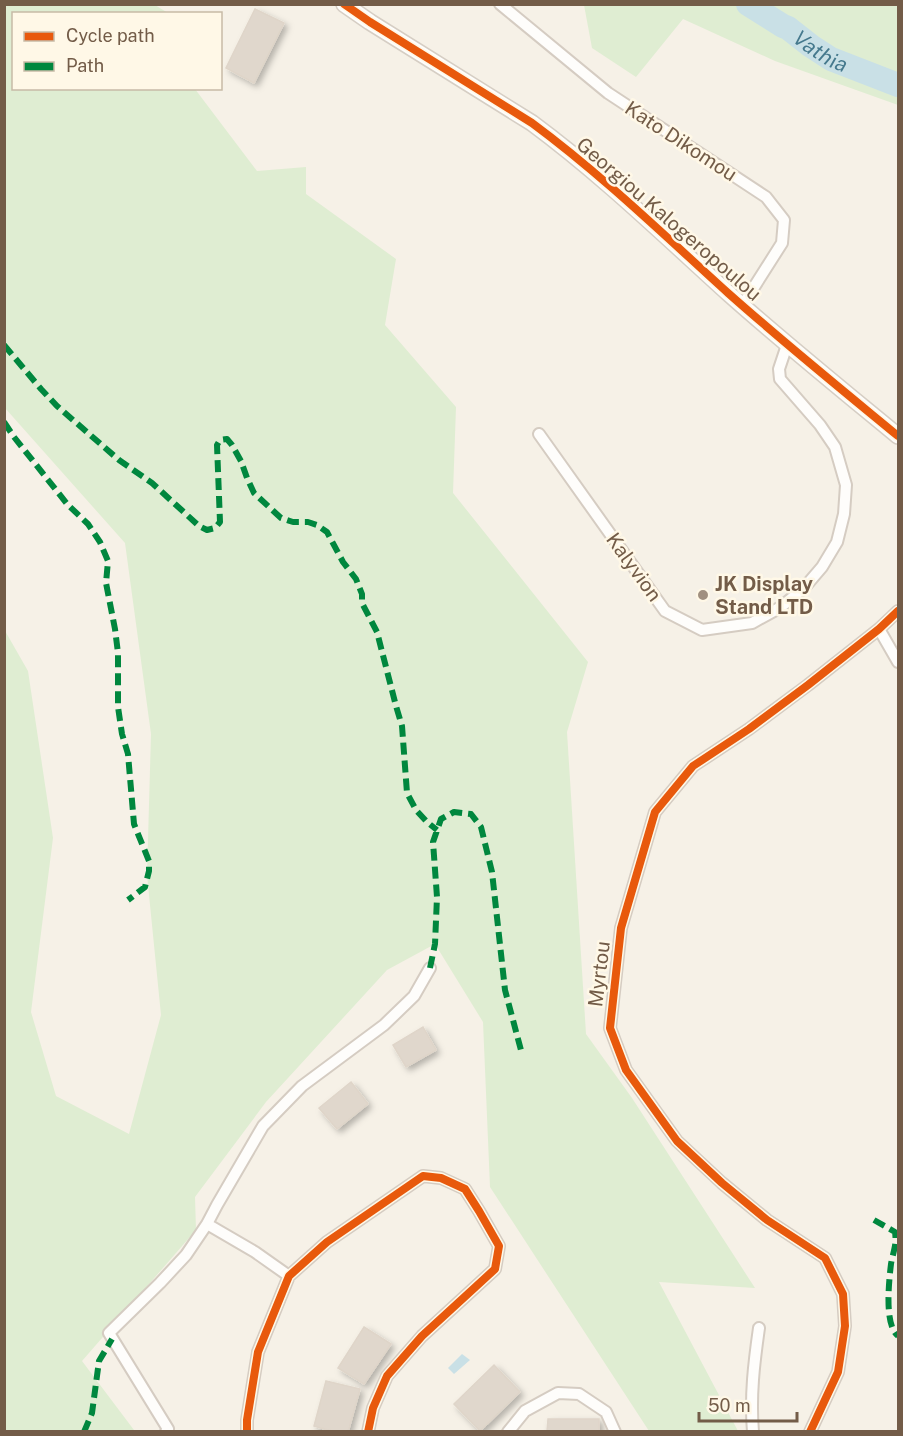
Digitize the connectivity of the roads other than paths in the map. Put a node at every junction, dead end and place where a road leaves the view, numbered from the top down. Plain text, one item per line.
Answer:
1 (344, 4) edge
2 (500, 4) edge
3 (742, 306) junction
4 (787, 345) junction
5 (539, 434) dead end
6 (898, 436) edge
7 (898, 611) edge
8 (879, 629) junction
9 (898, 662) edge
10 (430, 968) dead end
11 (207, 1224) junction
12 (289, 1276) junction
13 (759, 1328) dead end
14 (166, 1431) edge
15 (247, 1431) edge
16 (368, 1431) edge
17 (508, 1431) edge
18 (615, 1431) edge
19 (753, 1431) edge
20 (810, 1431) edge

1 - 3 street, Georgiou Kalogeropoulou
2 - 3 street, Kato Dikomou
3 - 4 street, Georgiou Kalogeropoulou
4 - 5 street, Kalyvion
4 - 6 street, Georgiou Kalogeropoulou
7 - 8 street, Myrtou
8 - 9 street
8 - 20 street, Myrtou
10 - 11 street
11 - 12 street
11 - 14 street
12 - 15 street
12 - 16 street
13 - 19 street
17 - 18 street

